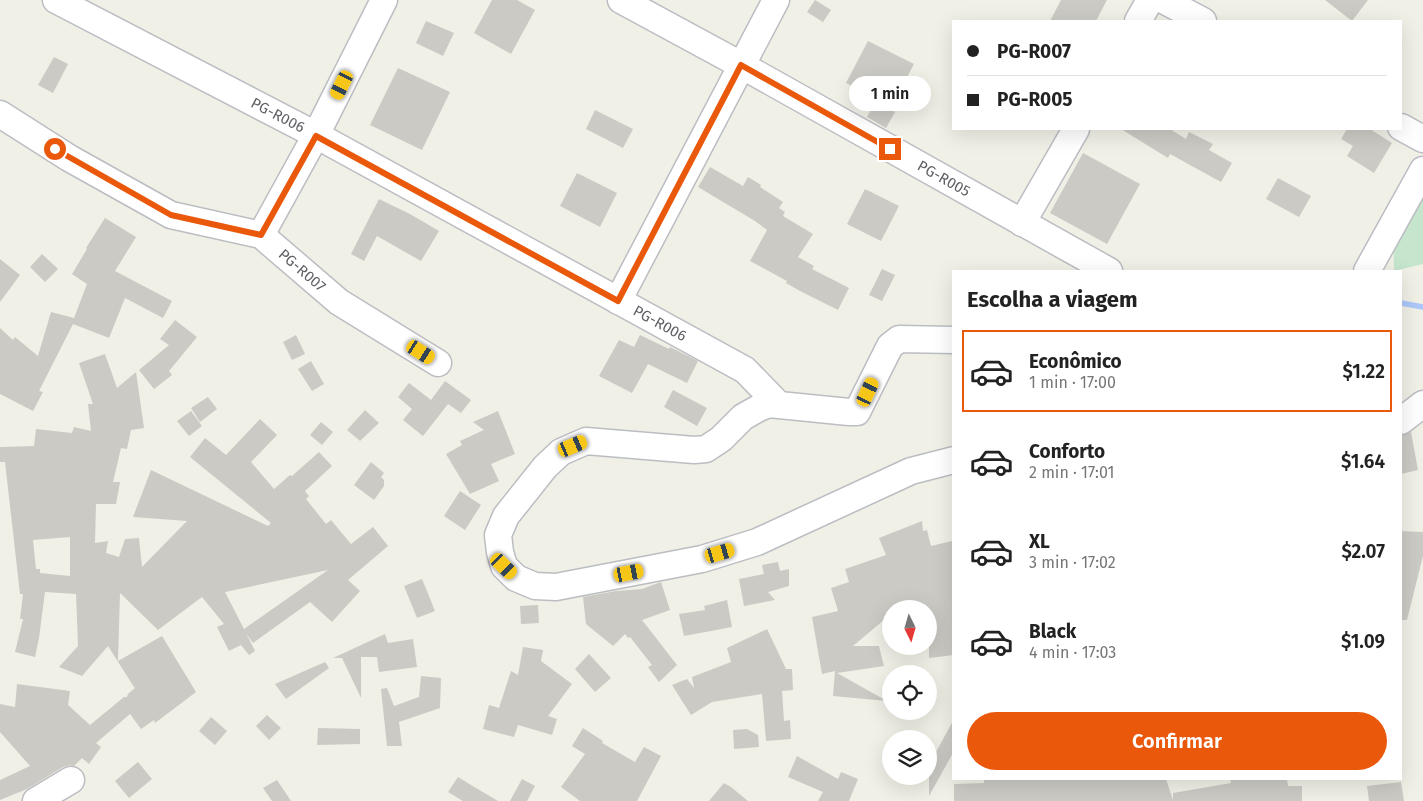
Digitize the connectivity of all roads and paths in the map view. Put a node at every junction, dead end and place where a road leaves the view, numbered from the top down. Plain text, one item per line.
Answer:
1 (56, 0) edge
2 (384, 0) edge
3 (621, 0) edge
4 (776, 0) edge
5 (1150, 0) edge
6 (1163, 0) edge
7 (1139, 20) edge
8 (1201, 20) edge
9 (741, 65) junction
10 (0, 114) edge
11 (1402, 128) edge
12 (1075, 130) edge
13 (316, 136) junction
14 (1423, 139) edge
15 (1423, 170) edge
16 (1022, 223) junction
17 (261, 235) junction
18 (1107, 270) edge
19 (1368, 270) edge
20 (618, 301) junction
21 (952, 340) edge
22 (438, 363) dead end
23 (778, 404) junction
24 (1423, 404) edge
25 (1402, 420) edge
26 (952, 461) edge
27 (71, 780) dead end
28 (36, 801) edge

1 - 13 street, PG-R006
2 - 13 street
3 - 9 street, PG-R005
4 - 9 street
5 - 7 street
6 - 8 street
9 - 16 street, PG-R005
9 - 20 street
10 - 17 street, PG-R007
11 - 14 street
12 - 16 street
13 - 17 street
13 - 20 street, PG-R006
15 - 19 street
16 - 18 street, PG-R005
17 - 22 street, PG-R007
20 - 23 street, PG-R006
21 - 23 street
23 - 26 street
24 - 25 street
27 - 28 street

